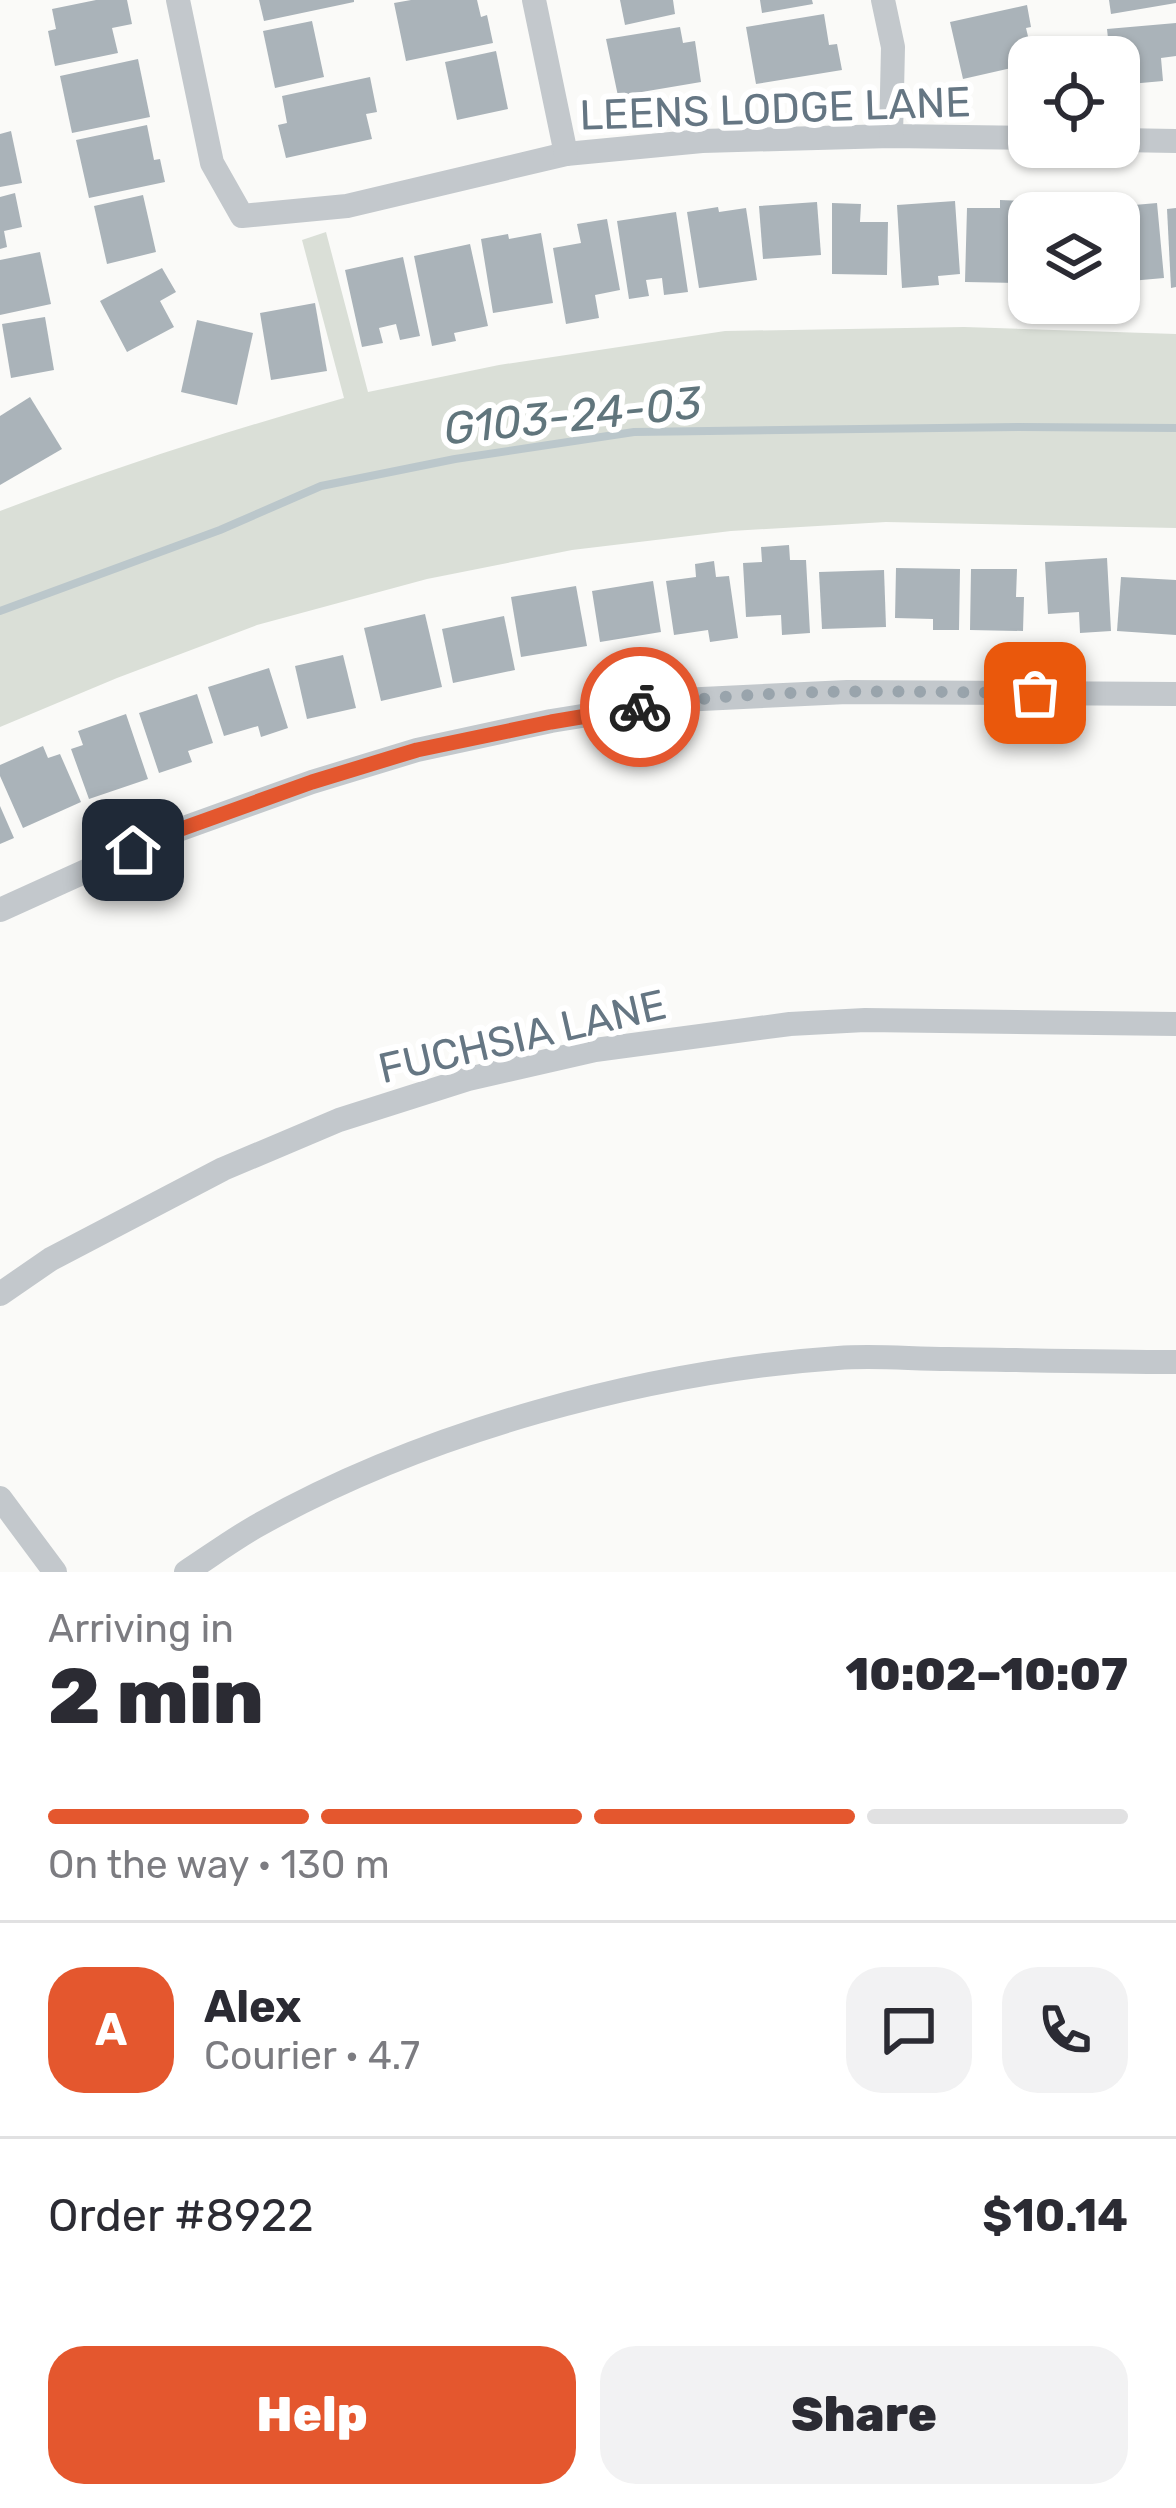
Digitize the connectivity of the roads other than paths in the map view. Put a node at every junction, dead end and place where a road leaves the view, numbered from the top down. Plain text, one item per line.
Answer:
1 (178, 0) edge
2 (534, 0) edge
3 (883, 0) edge
4 (891, 136) junction
5 (1008, 138) edge
6 (1140, 140) edge
7 (1176, 140) edge
8 (566, 154) junction
9 (1176, 694) edge
10 (0, 910) edge
11 (1176, 1024) edge
12 (0, 1294) edge
13 (1176, 1362) edge
14 (0, 1498) edge
15 (56, 1572) edge
16 (186, 1572) edge

1 - 8 street, LEENS LODGE LANE
2 - 8 street
3 - 4 street
4 - 5 street, LEENS LODGE LANE
4 - 8 street, LEENS LODGE LANE
6 - 7 street
9 - 10 street
11 - 12 street, FUCHSIA LANE
13 - 16 street
14 - 15 street

